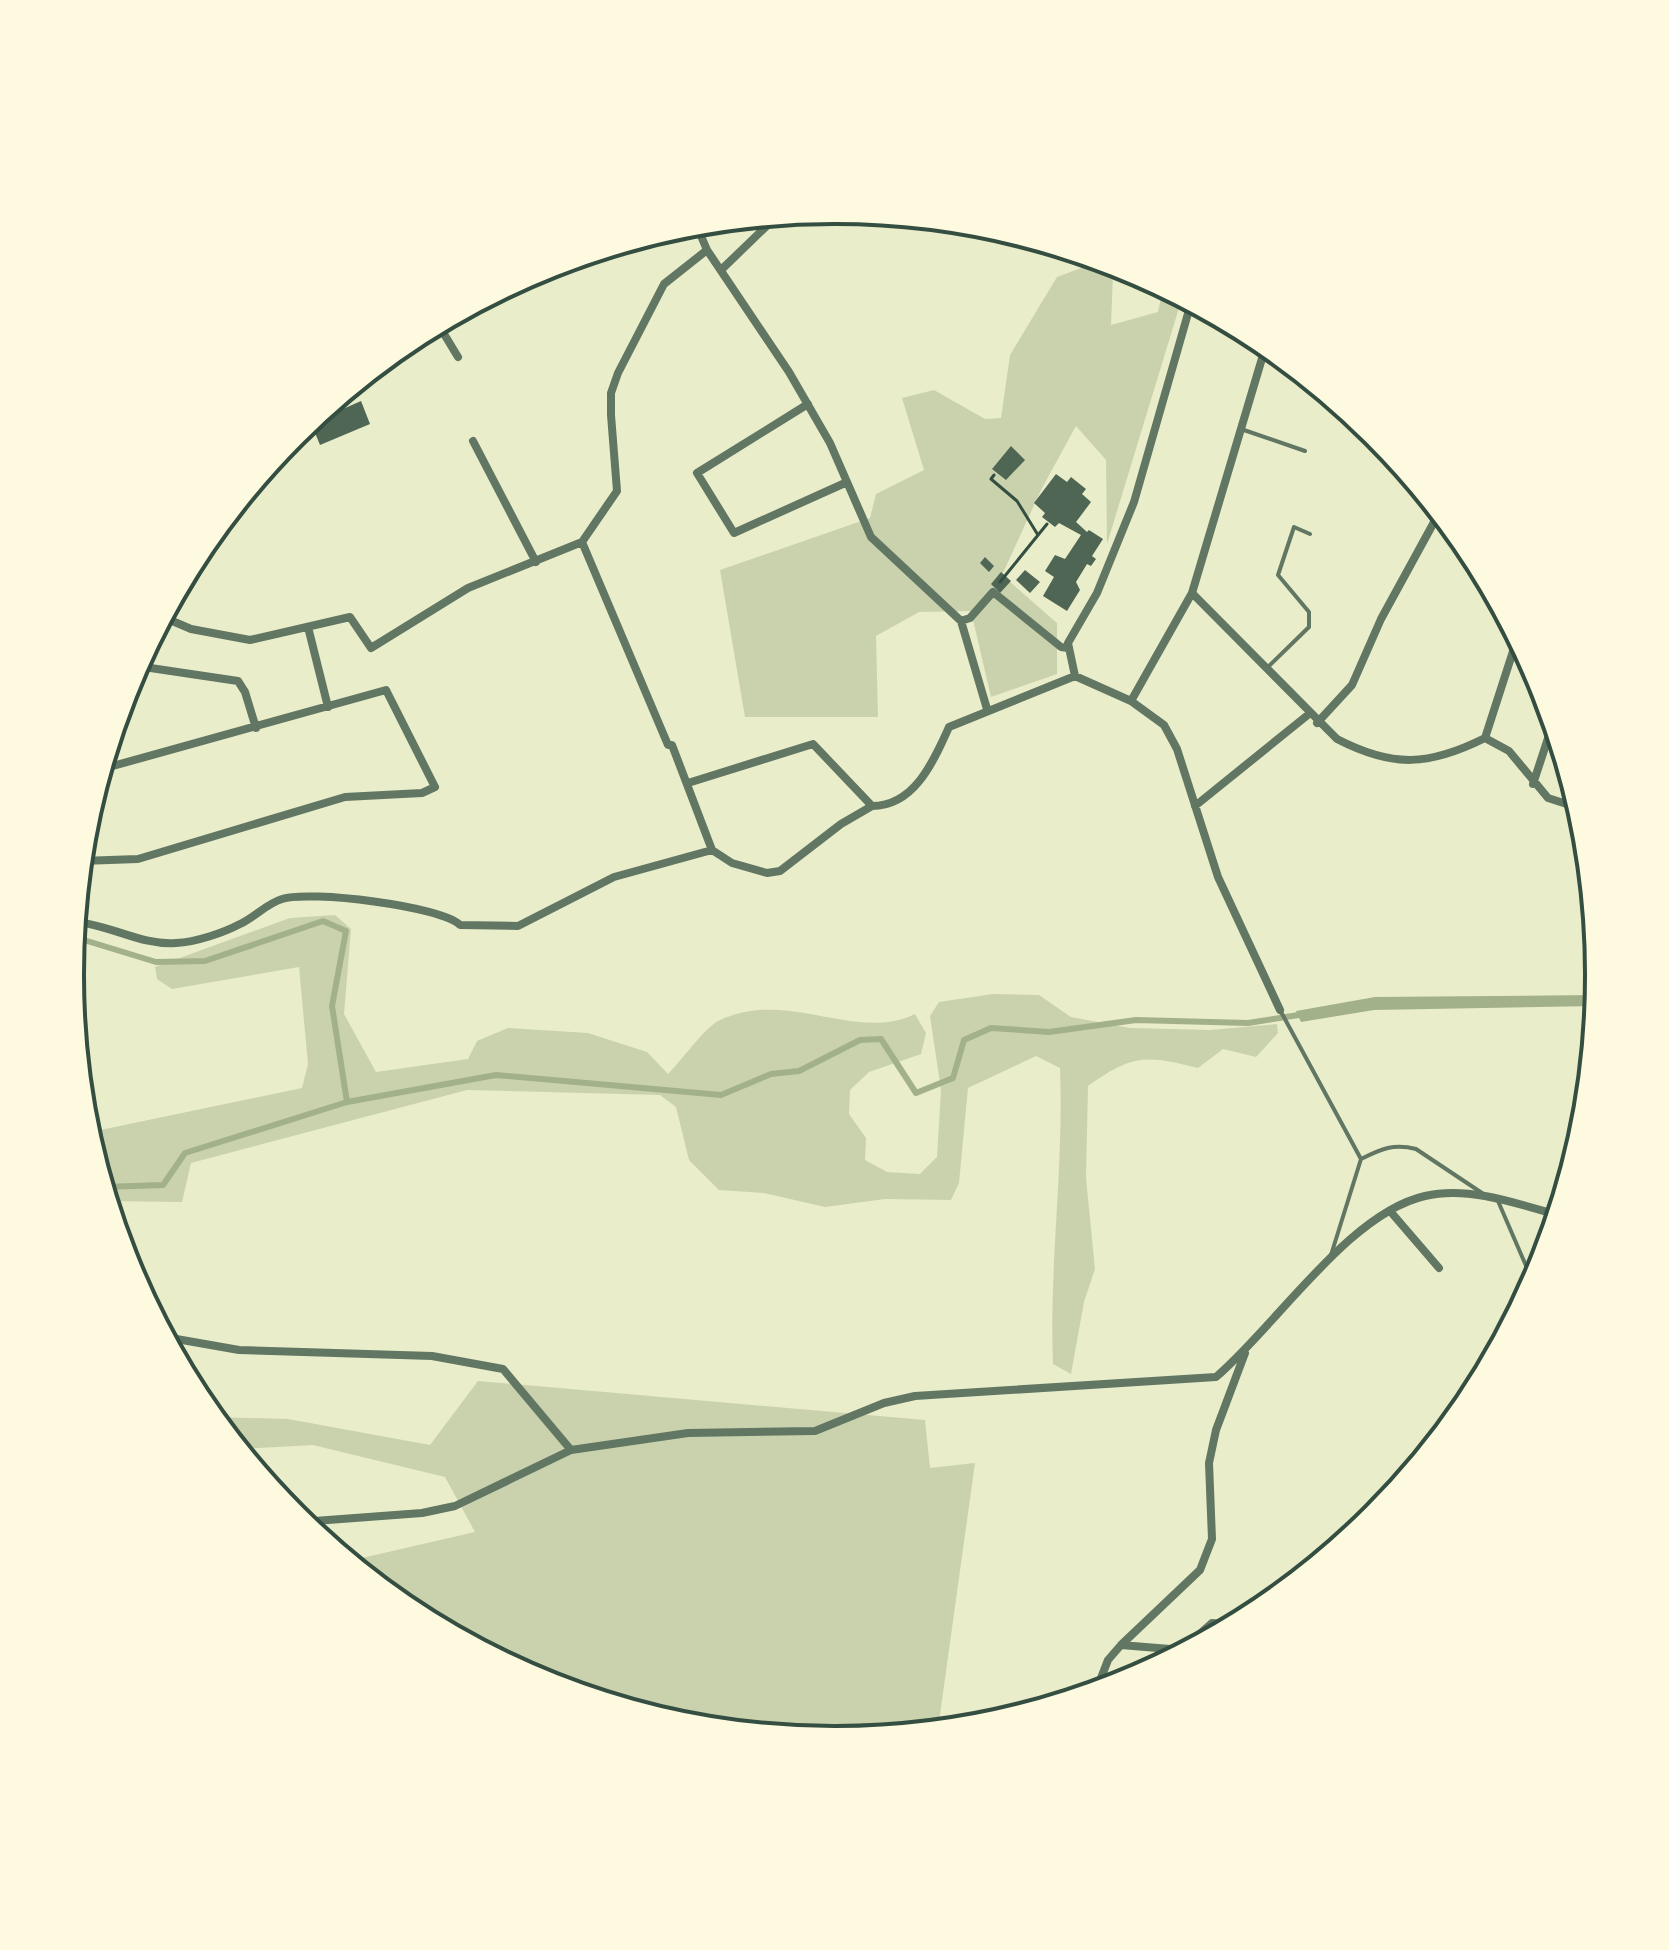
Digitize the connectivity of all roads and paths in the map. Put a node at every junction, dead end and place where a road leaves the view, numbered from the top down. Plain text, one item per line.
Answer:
1 (764, 228) edge
2 (701, 237) edge
3 (707, 250) junction
4 (721, 270) junction
5 (1188, 313) edge
6 (444, 334) edge
7 (458, 357) dead end
8 (1262, 359) edge
9 (808, 404) junction
10 (1241, 429) junction
11 (473, 441) dead end
12 (1305, 451) dead end
13 (994, 475) dead end
14 (845, 483) junction
15 (1434, 523) edge
16 (1047, 524) dead end
17 (1310, 534) dead end
18 (1038, 535) junction
19 (582, 542) junction
20 (536, 562) junction
21 (993, 592) junction
22 (1192, 593) junction
23 (173, 621) edge
24 (961, 621) junction
25 (308, 627) junction
26 (1068, 648) junction
27 (1512, 653) edge
28 (1268, 667) junction
29 (150, 668) edge
30 (1075, 676) junction
31 (1131, 701) junction
32 (328, 707) junction
33 (987, 709) junction
34 (1309, 714) junction
35 (1317, 723) junction
36 (256, 728) junction
37 (1485, 738) junction
38 (1547, 741) edge
39 (115, 766) edge
40 (688, 783) junction
41 (1533, 784) junction
42 (1565, 803) edge
43 (872, 806) junction
44 (1195, 806) junction
45 (712, 850) junction
46 (93, 861) edge
47 (86, 925) edge
48 (1280, 1010) joint
49 (1361, 1159) junction
50 (1493, 1198) junction
51 (1390, 1211) junction
52 (1546, 1212) edge
53 (1329, 1261) junction
54 (1526, 1266) edge
55 (1439, 1268) dead end
56 (179, 1339) edge
57 (1245, 1352) junction
58 (571, 1450) junction
59 (320, 1521) edge
60 (1121, 1645) junction
61 (1165, 1649) edge
62 (1102, 1676) edge

1 - 4 street
2 - 3 street
3 - 4 street
3 - 19 street
4 - 9 street
5 - 26 street
6 - 7 street
8 - 10 street
9 - 14 street
9 - 14 street
10 - 12 lane
10 - 22 street
11 - 20 street
13 - 18 path
14 - 24 street
15 - 35 street
16 - 18 path
17 - 28 lane
18 - 21 path
19 - 20 street
19 - 40 street
20 - 25 street
21 - 24 street
21 - 26 street
22 - 28 street
22 - 31 street
23 - 25 street
24 - 33 street
25 - 32 street
26 - 30 street
27 - 37 street
28 - 34 street
29 - 36 street
30 - 31 street
30 - 33 street
31 - 44 street
32 - 36 street
32 - 46 street
33 - 43 street
34 - 35 street
34 - 44 street
35 - 37 street
36 - 39 street
37 - 41 street
38 - 41 street
40 - 43 street
40 - 45 street
41 - 42 street
43 - 45 street
44 - 48 street
45 - 47 street
48 - 49 lane
49 - 50 lane
49 - 53 lane
50 - 51 street
50 - 52 street
50 - 54 lane
51 - 53 street
51 - 55 street
53 - 57 street
56 - 58 street
57 - 58 street
57 - 60 street
58 - 59 street
60 - 61 street
60 - 62 street

